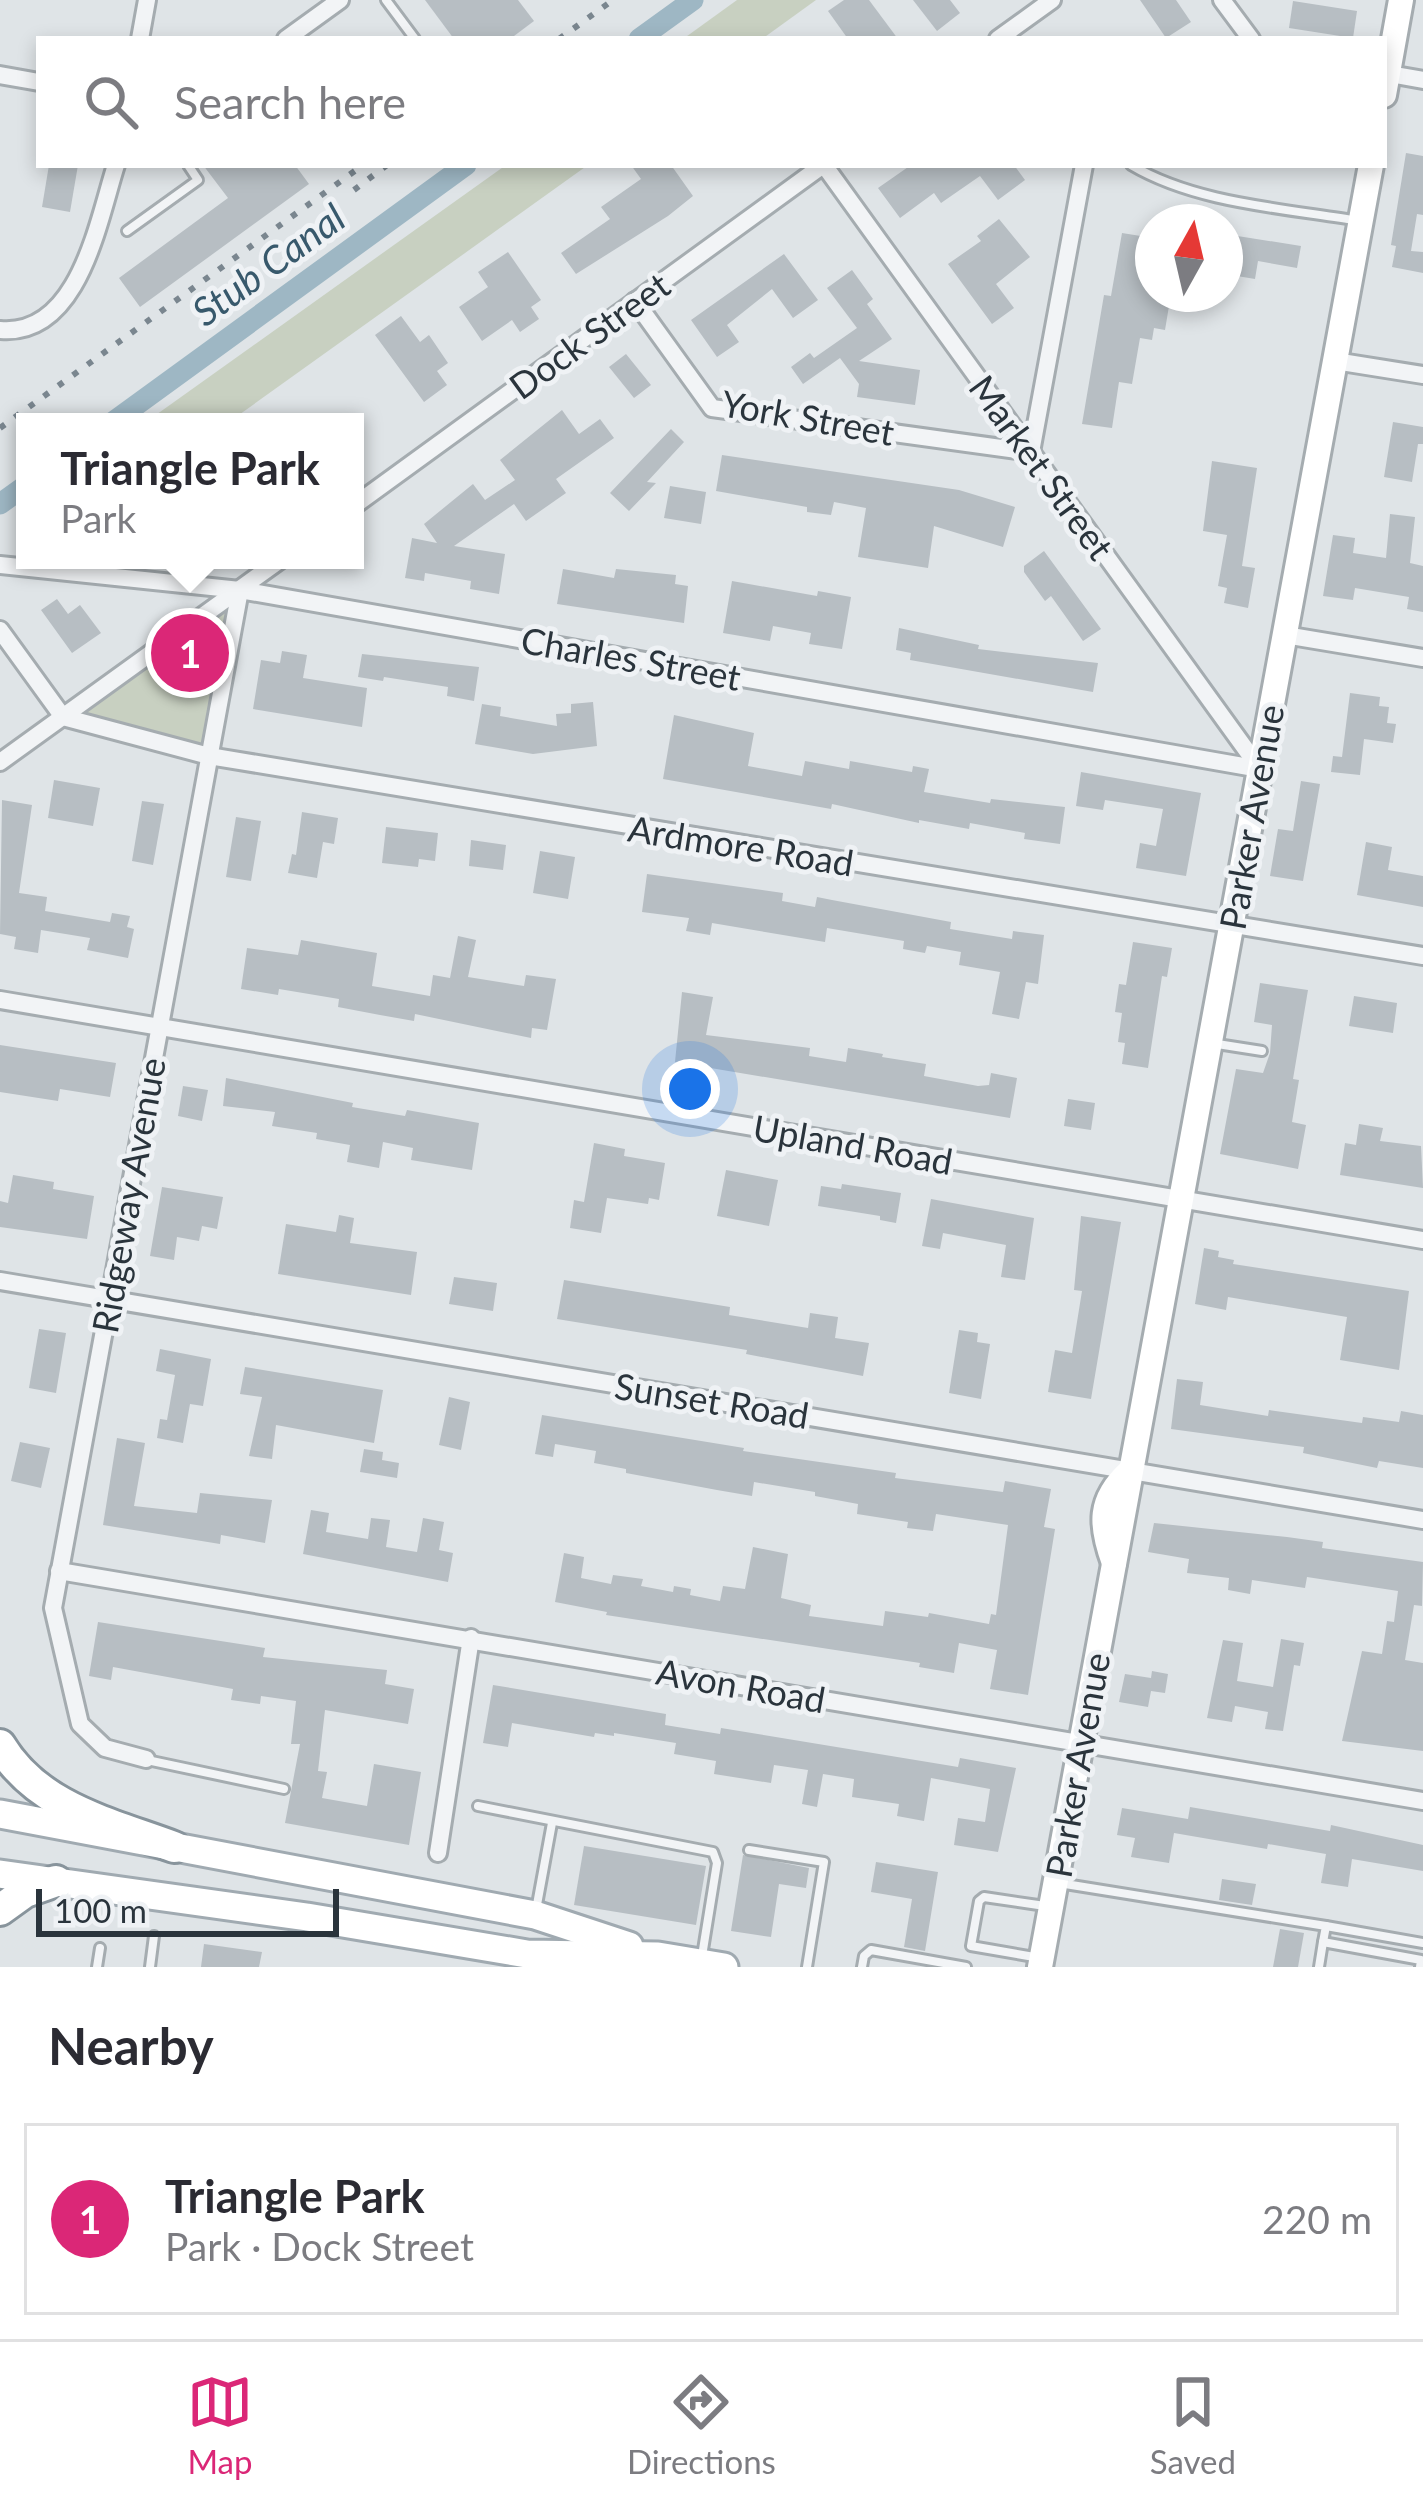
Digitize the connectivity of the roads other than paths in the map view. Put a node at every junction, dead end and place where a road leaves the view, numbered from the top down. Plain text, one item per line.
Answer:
1 (147, 0) edge
2 (340, 0) edge
3 (386, 0) edge
4 (1052, 0) edge
5 (1222, 0) edge
6 (1402, 0) edge
7 (1010, 35) edge
8 (141, 36) edge
9 (290, 36) edge
10 (413, 36) edge
11 (1249, 36) edge
12 (1387, 71) edge
13 (0, 75) edge
14 (1387, 80) edge
15 (1423, 80) edge
16 (36, 81) edge
17 (115, 168) edge
18 (190, 168) edge
19 (820, 168) edge
20 (826, 168) edge
21 (1083, 168) edge
22 (1136, 168) edge
23 (1370, 168) edge
24 (1361, 221) junction
25 (127, 231) dead end
26 (635, 301) junction
27 (0, 330) edge
28 (1335, 361) junction
29 (1423, 375) edge
30 (1031, 452) junction
31 (364, 499) edge
32 (38, 569) edge
33 (268, 569) edge
34 (240, 590) junction
35 (0, 630) edge
36 (1285, 635) junction
37 (1423, 658) edge
38 (63, 717) junction
39 (209, 756) junction
40 (0, 761) edge
41 (1260, 769) junction
42 (1232, 923) junction
43 (1423, 956) edge
44 (0, 1000) edge
45 (159, 1027) junction
46 (1210, 1042) junction
47 (1262, 1051) dead end
48 (1181, 1199) junction
49 (1423, 1240) edge
50 (0, 1281) edge
51 (109, 1299) junction
52 (1131, 1470) junction
53 (1423, 1520) edge
54 (58, 1570) junction
55 (471, 1638) junction
56 (1081, 1743) junction
57 (0, 1745) edge
58 (146, 1760) joint
59 (284, 1790) dead end
60 (1423, 1802) edge
61 (478, 1806) dead end
62 (0, 1814) edge
63 (552, 1823) junction
64 (174, 1847) junction
65 (748, 1850) dead end
66 (438, 1853) dead end
67 (0, 1874) edge
68 (56, 1881) junction
69 (1053, 1895) junction
70 (0, 1910) edge
71 (535, 1915) junction
72 (1326, 1926) junction
73 (154, 1936) dead end
74 (1323, 1942) junction
75 (1423, 1943) edge
76 (971, 1946) junction
77 (100, 1948) dead end
78 (658, 1956) junction
79 (511, 1959) edge
80 (1421, 1962) edge
81 (1040, 1963) edge
82 (712, 1965) edge
83 (966, 1966) edge
84 (98, 1967) edge
85 (150, 1967) edge
86 (807, 1967) edge
87 (862, 1967) edge
88 (1319, 1967) edge

1 - 8 street
2 - 9 street
3 - 10 lane
4 - 7 street
5 - 11 street
6 - 12 street
13 - 16 street
14 - 15 street
17 - 27 street
18 - 25 lane
19 - 26 street, Dock Street
20 - 30 street, Market Street
21 - 30 street
22 - 24 lane
23 - 24 street, Parker Avenue
24 - 28 street, Parker Avenue
26 - 30 street, York Street
26 - 31 street, Dock Street
28 - 29 street
28 - 36 street, Parker Avenue
30 - 41 street, Market Street
32 - 34 street, Charles Street
33 - 34 street
34 - 38 street
34 - 39 street, Ridgeway Avenue
34 - 41 street, Charles Street
35 - 38 street
36 - 37 street
36 - 41 street, Parker Avenue
38 - 39 street, Ardmore Road
38 - 40 street
39 - 42 street, Ardmore Road
39 - 45 street, Ridgeway Avenue
41 - 42 street, Parker Avenue
42 - 43 street, Ardmore Road
42 - 46 street, Parker Avenue
44 - 45 street, Upland Road
45 - 48 street, Upland Road
45 - 51 street, Ridgeway Avenue
46 - 47 lane
46 - 48 street, Parker Avenue
48 - 49 street, Upland Road
48 - 52 street, Parker Avenue
50 - 51 street, Sunset Road
51 - 52 street, Sunset Road
51 - 54 street, Ridgeway Avenue
52 - 53 street, Sunset Road
52 - 56 street, Parker Avenue
54 - 55 street, Avon Road
54 - 58 street, Ridgeway Avenue
55 - 56 street, Avon Road
55 - 66 street
56 - 60 street, Avon Road
56 - 69 street, Parker Avenue
57 - 64 highway
58 - 59 lane
61 - 63 lane
62 - 64 main road
63 - 71 lane
63 - 82 lane
64 - 71 main road
65 - 86 lane
67 - 68 main road
68 - 70 highway
68 - 79 main road
69 - 72 lane
69 - 76 lane
69 - 81 street, Parker Avenue
71 - 78 main road
72 - 74 lane
72 - 75 lane
73 - 85 lane
74 - 80 lane
74 - 88 lane
76 - 81 lane
76 - 83 lane
77 - 84 lane
78 - 79 main road
78 - 82 main road
83 - 87 lane

